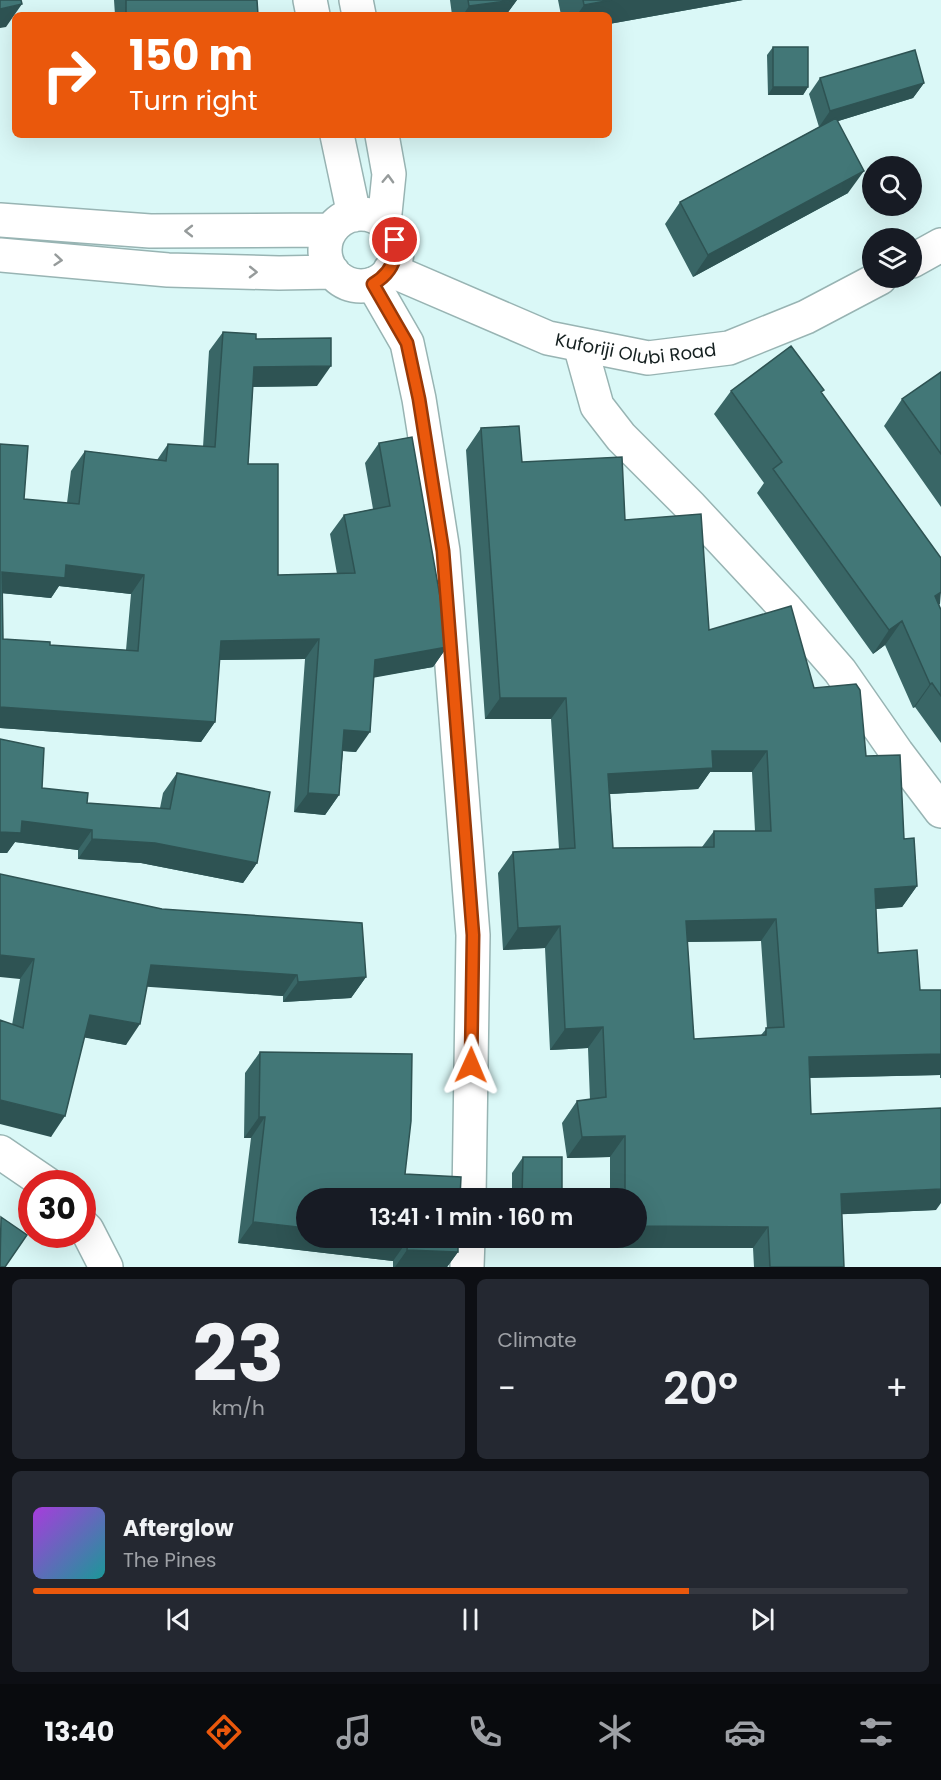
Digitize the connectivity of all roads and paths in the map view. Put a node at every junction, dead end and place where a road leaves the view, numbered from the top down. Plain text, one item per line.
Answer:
1 (338, 138) edge
2 (383, 138) edge
3 (0, 220) edge
4 (356, 222) junction
5 (941, 245) edge
6 (0, 255) edge
7 (922, 255) edge
8 (333, 272) junction
9 (381, 277) junction
10 (862, 287) edge
11 (580, 345) junction
12 (941, 811) edge
13 (0, 1152) edge
14 (26, 1170) edge
15 (469, 1188) edge
16 (95, 1248) edge
17 (468, 1248) edge
18 (106, 1267) edge
19 (467, 1267) edge

1 - 4 street
4 -> 2 street
4 -> 3 street
4 - 8 street
4 - 9 street
5 - 7 street
6 -> 8 street
8 - 9 street
9 - 11 street, Kuforiji Olubi Road
9 - 15 street
10 - 11 street, Kuforiji Olubi Road
11 - 12 street
13 - 14 street
16 - 18 street
17 - 19 street

